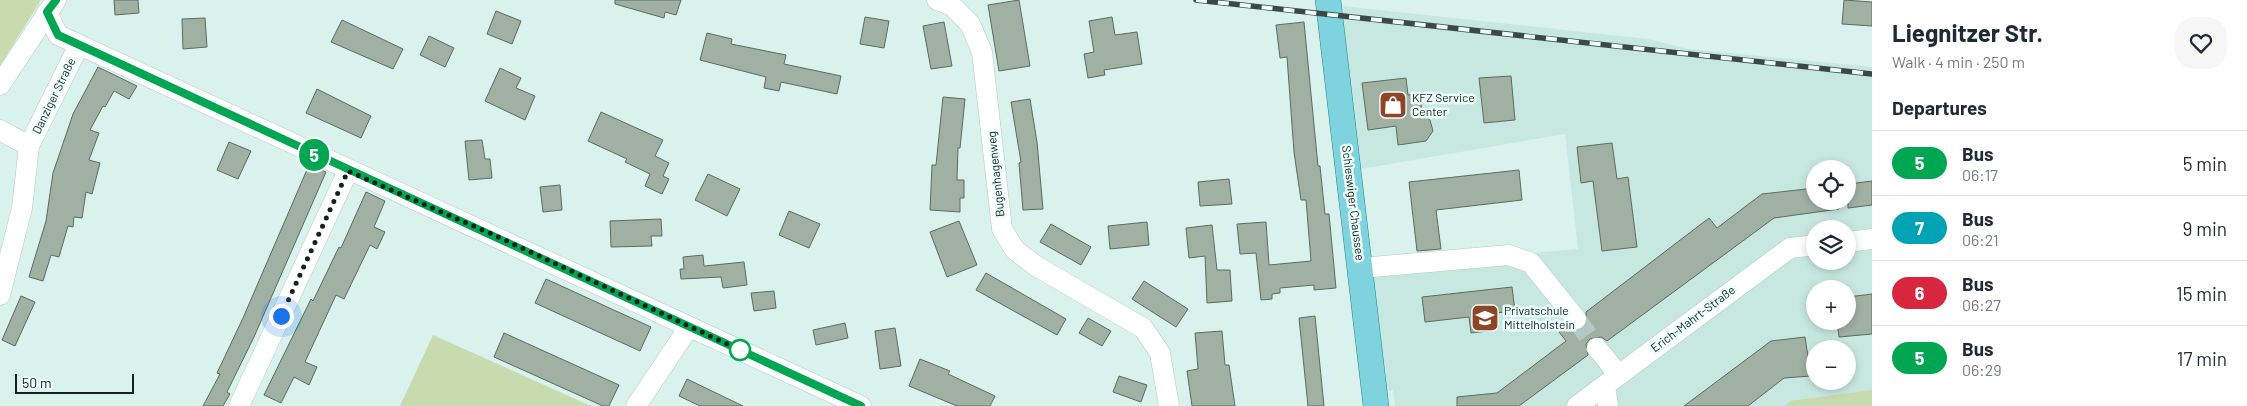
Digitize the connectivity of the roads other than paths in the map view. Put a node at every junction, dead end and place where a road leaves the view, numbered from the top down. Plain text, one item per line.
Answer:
1 (938, 0) edge
2 (1328, 0) edge
3 (52, 6) edge
4 (79, 45) junction
5 (0, 85) edge
6 (0, 130) edge
7 (30, 146) junction
8 (348, 171) junction
9 (1872, 239) edge
10 (1856, 241) edge
11 (1806, 246) edge
12 (1361, 268) junction
13 (0, 295) edge
14 (1576, 319) tunnel mouth
15 (689, 327) junction
16 (1597, 348) tunnel mouth
17 (1612, 380) junction
18 (239, 406) edge
19 (636, 406) edge
20 (861, 406) edge
21 (1169, 406) edge
22 (1376, 406) edge
23 (1577, 406) edge
24 (1608, 406) edge

1 - 21 street, Bugenhagenweg
2 - 12 main road, Schleswiger Chaussee
3 - 4 street
3 - 5 street
4 - 7 street, Danziger Straße
4 - 8 street
6 - 7 street, Danziger Straße
7 - 13 street, Danziger Straße
8 - 15 street
8 - 18 street
9 - 10 street
11 - 17 street, Erich-Mahrt-Straße
12 - 14 street
12 - 22 main road, Schleswiger Chaussee
15 - 19 street
15 - 20 street
16 - 17 street
17 - 23 street, Erich-Mahrt-Straße
17 - 24 street

